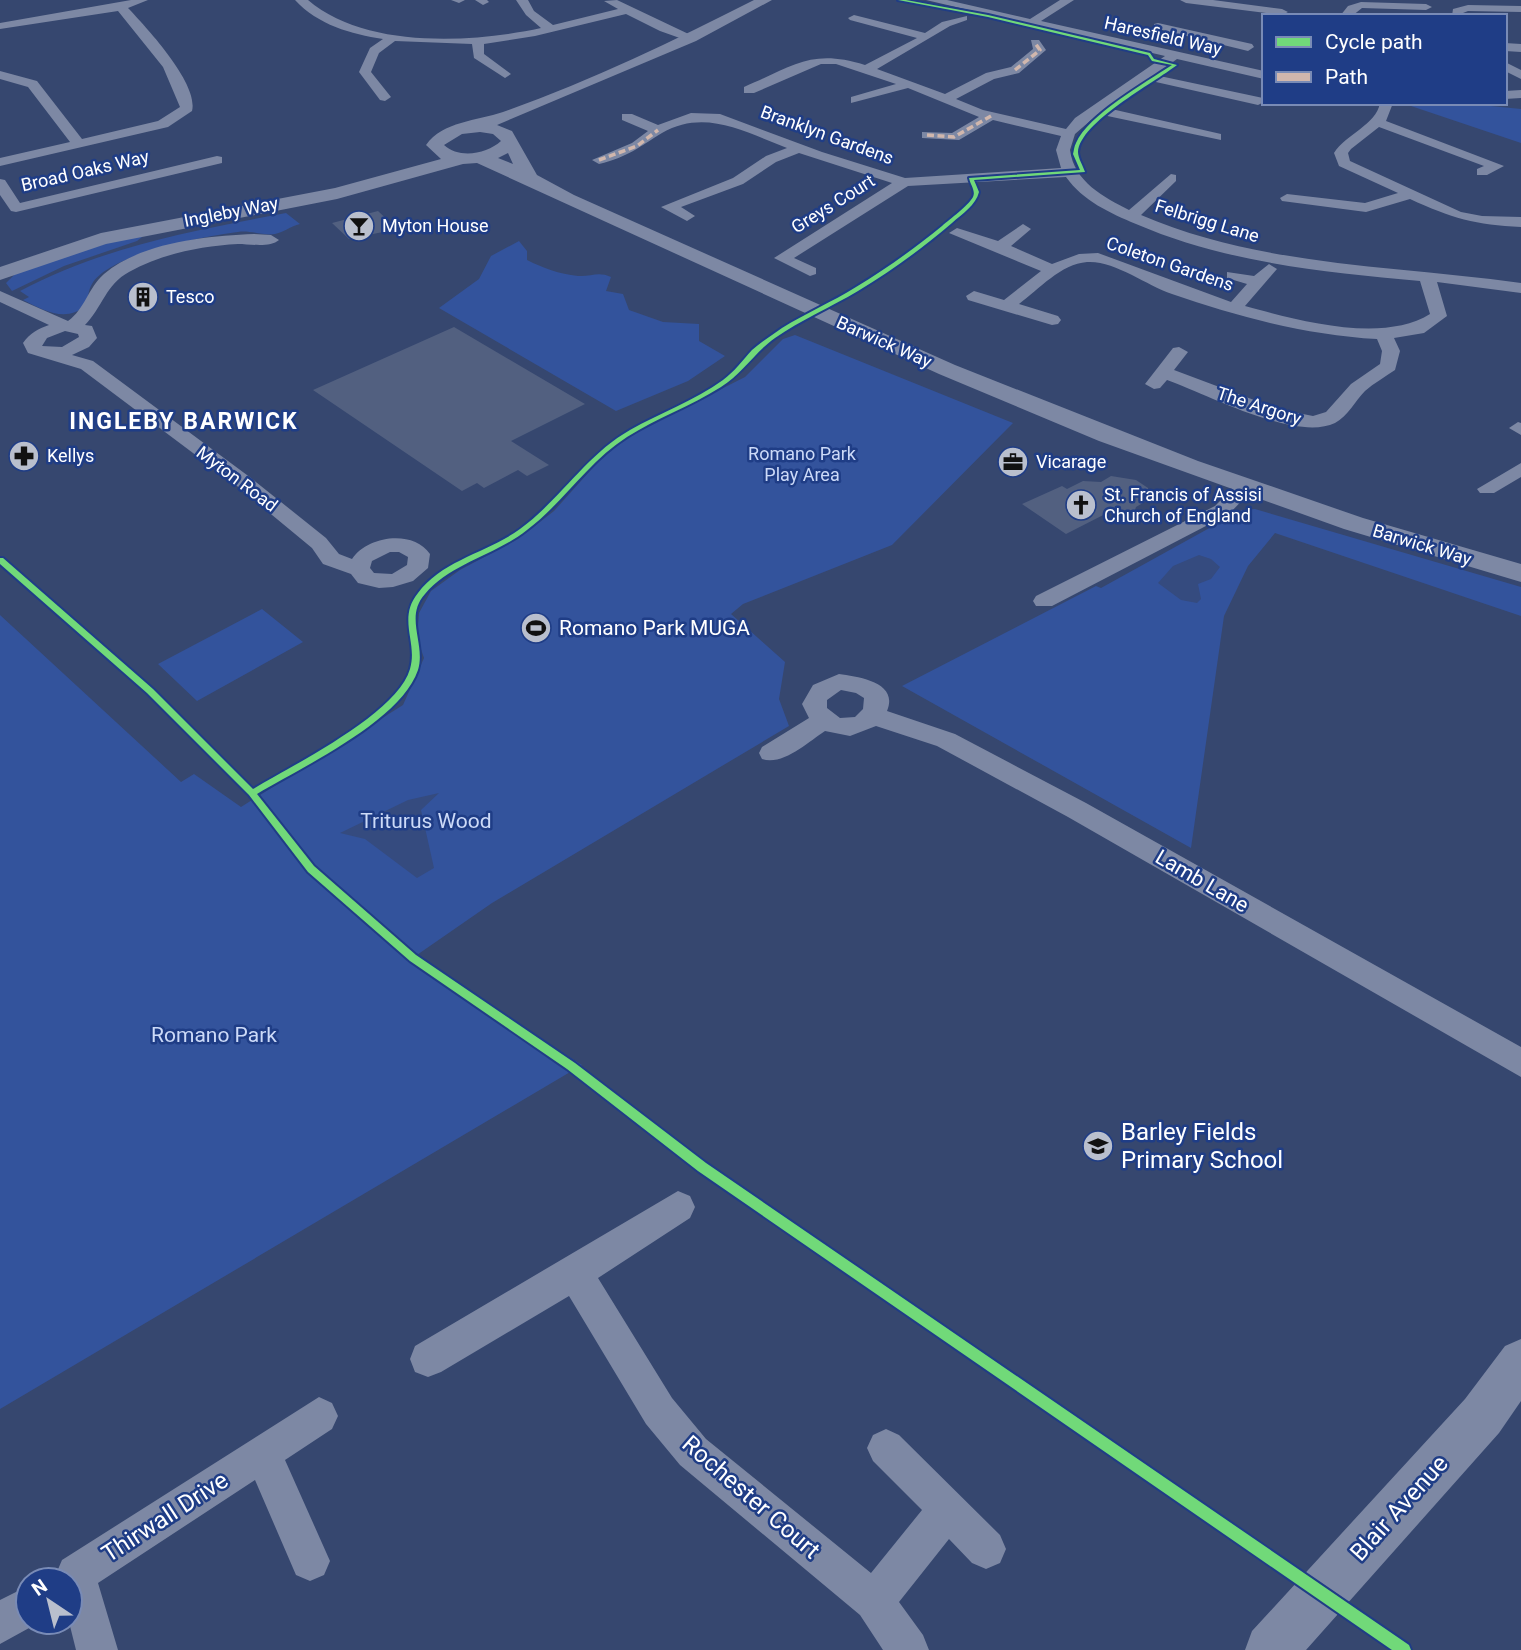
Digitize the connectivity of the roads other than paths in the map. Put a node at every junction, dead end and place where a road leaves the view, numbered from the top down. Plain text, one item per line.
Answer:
1 (142, 0) edge
2 (320, 0) edge
3 (522, 0) edge
4 (609, 0) edge
5 (765, 0) edge
6 (932, 0) edge
7 (1068, 0) edge
8 (302, 1) edge
9 (1385, 3) edge
10 (1426, 6) dead end
11 (121, 7) junction
12 (1180, 7) edge
13 (1521, 9) edge
14 (625, 11) junction
15 (1282, 12) dead end
16 (1348, 14) edge
17 (1458, 14) edge
18 (882, 16) dead end
19 (854, 18) dead end
20 (963, 18) dead end
21 (869, 21) junction
22 (932, 21) dead end
23 (1032, 22) junction
24 (946, 24) junction
25 (0, 26) edge
26 (1158, 26) junction
27 (549, 28) junction
28 (394, 37) junction
29 (927, 37) junction
30 (1139, 37) dead end
31 (691, 38) junction
32 (478, 41) junction
33 (1035, 43) dead end
34 (1248, 47) dead end
35 (1175, 55) junction
36 (515, 63) dead end
37 (867, 69) junction
38 (0, 75) edge
39 (1262, 75) edge
40 (1144, 76) junction
41 (749, 84) dead end
42 (909, 84) junction
43 (398, 85) dead end
44 (841, 95) dead end
45 (856, 100) junction
46 (944, 100) junction
47 (1257, 102) edge
48 (538, 104) junction
49 (1387, 105) edge
50 (870, 107) dead end
51 (1096, 110) junction
52 (627, 117) dead end
53 (991, 117) junction
54 (1377, 122) junction
55 (464, 129) junction
56 (658, 130) junction
57 (1067, 133) junction
58 (927, 135) dead end
59 (1215, 137) dead end
60 (509, 140) junction
61 (79, 144) junction
62 (435, 145) junction
63 (800, 148) junction
64 (179, 152) dead end
65 (470, 158) junction
66 (217, 160) dead end
67 (599, 160) dead end
68 (1513, 160) dead end
69 (0, 162) edge
70 (192, 166) junction
71 (1497, 166) junction
72 (1070, 172) junction
73 (1482, 172) dead end
74 (530, 179) junction
75 (904, 182) junction
76 (0, 183) edge
77 (1139, 183) dead end
78 (1408, 195) junction
79 (649, 198) dead end
80 (1287, 198) dead end
81 (668, 207) junction
82 (687, 216) dead end
83 (1131, 216) junction
84 (1521, 222) edge
85 (1023, 229) dead end
86 (957, 233) dead end
87 (271, 240) dead end
88 (1000, 247) junction
89 (0, 257) edge
90 (1052, 270) junction
91 (810, 271) dead end
92 (0, 274) edge
93 (1233, 275) dead end
94 (1427, 276) junction
95 (102, 288) junction
96 (1521, 289) edge
97 (0, 296) edge
98 (974, 296) dead end
99 (1007, 306) junction
100 (1236, 306) junction
101 (1052, 320) dead end
102 (10, 321) dead end
103 (68, 326) junction
104 (96, 329) junction
105 (1384, 336) junction
106 (34, 339) junction
107 (1179, 352) dead end
108 (48, 354) junction
109 (87, 365) junction
110 (1521, 469) edge
111 (1245, 487) junction
112 (1487, 489) dead end
113 (319, 543) junction
114 (378, 548) junction
115 (359, 569) junction
116 (1521, 573) edge
117 (1044, 601) dead end
118 (874, 716) junction
119 (824, 720) junction
120 (771, 753) dead end
121 (1521, 1063) edge
122 (678, 1207) dead end
123 (575, 1273) junction
124 (428, 1359) dead end
125 (1521, 1362) edge
126 (319, 1416) dead end
127 (886, 1448) dead end
128 (263, 1452) junction
129 (948, 1509) junction
130 (986, 1549) dead end
131 (310, 1561) dead end
132 (84, 1569) edge
133 (873, 1601) junction
134 (84, 1612) edge
135 (97, 1650) edge
136 (908, 1650) edge
137 (1271, 1650) edge

1 - 11 street
2 - 8 street
3 - 27 street
4 - 14 street
5 - 31 street
6 - 23 street, Haresfield Way
7 - 23 street
8 - 28 street
9 - 10 street
9 - 16 street
11 - 25 street
11 - 61 street
12 - 15 street
12 - 26 street
13 - 17 street
14 - 27 street
14 - 31 street
18 - 21 street
19 - 21 street
20 - 24 street
21 - 29 street
22 - 24 street
23 - 35 street, Haresfield Way
24 - 29 street
26 - 30 street
26 - 34 street
27 - 32 street
28 - 32 street
28 - 43 street
29 - 37 street
31 - 48 street
32 - 36 street
33 - 46 street
35 - 39 street, Haresfield Way
35 - 40 street
37 - 41 street
37 - 42 street
38 - 61 street
40 - 47 street
40 - 51 street
42 - 45 street
42 - 46 street
44 - 45 street
45 - 50 street
46 - 53 street
48 - 55 street
48 - 60 street
49 - 54 street
51 - 57 street
51 - 59 street
52 - 56 street
53 - 57 street
53 - 58 street
54 - 71 street
54 - 78 street
55 - 60 street
55 - 62 street, Ingleby Way
56 - 63 street, Branklyn Gardens
56 - 67 street, Branklyn Gardens
57 - 72 street
60 - 65 street, Ingleby Way
60 - 74 street, Barwick Way
61 - 69 street
62 - 65 street, Barwick Way
62 - 89 street, Ingleby Way
63 - 75 street, Branklyn Gardens
63 - 81 street
64 - 70 street, Broad Oaks Way
65 - 74 street, Barwick Way
65 - 92 street, Ingleby Way
66 - 70 street, Broad Oaks Way
68 - 71 street
70 - 76 street, Broad Oaks Way
71 - 73 street
72 - 75 street, Branklyn Gardens
72 - 83 street, Felbrigg Lane
74 - 111 street, Barwick Way
75 - 91 street, Greys Court
77 - 83 street
78 - 80 street
78 - 84 street
79 - 81 street
81 - 82 street
83 - 94 street, Felbrigg Lane
85 - 88 street
86 - 88 street
87 - 95 street
88 - 90 street
90 - 99 street, Coleton Gardens
90 - 100 street, Coleton Gardens
93 - 100 street, Coleton Gardens
94 - 96 street, Felbrigg Lane
94 - 105 street, Coleton Gardens
95 - 103 street
95 - 104 street
97 - 103 street
98 - 99 street
99 - 101 street
100 - 105 street, Coleton Gardens
102 - 106 street
103 - 104 street
103 - 106 street
104 - 108 street
104 - 109 street
105 - 107 street, The Argory
106 - 108 street
108 - 109 street, Myton Road
109 - 113 street, Myton Road
110 - 112 street
111 - 116 street, Barwick Way
111 - 117 street
113 - 114 street, Myton Road
113 - 115 street, Myton Road
114 - 115 street
114 - 115 street
118 - 119 street
118 - 119 street
118 - 121 street, Lamb Lane
119 - 120 street
122 - 123 street
123 - 124 street
123 - 133 street, Rochester Court
125 - 137 street, Blair Avenue
126 - 128 street, Thirwall Drive
127 - 129 street
128 - 131 street
128 - 132 street, Thirwall Drive
129 - 130 street
129 - 133 street
133 - 136 street, Rochester Court
134 - 135 street, Thirwall Drive

